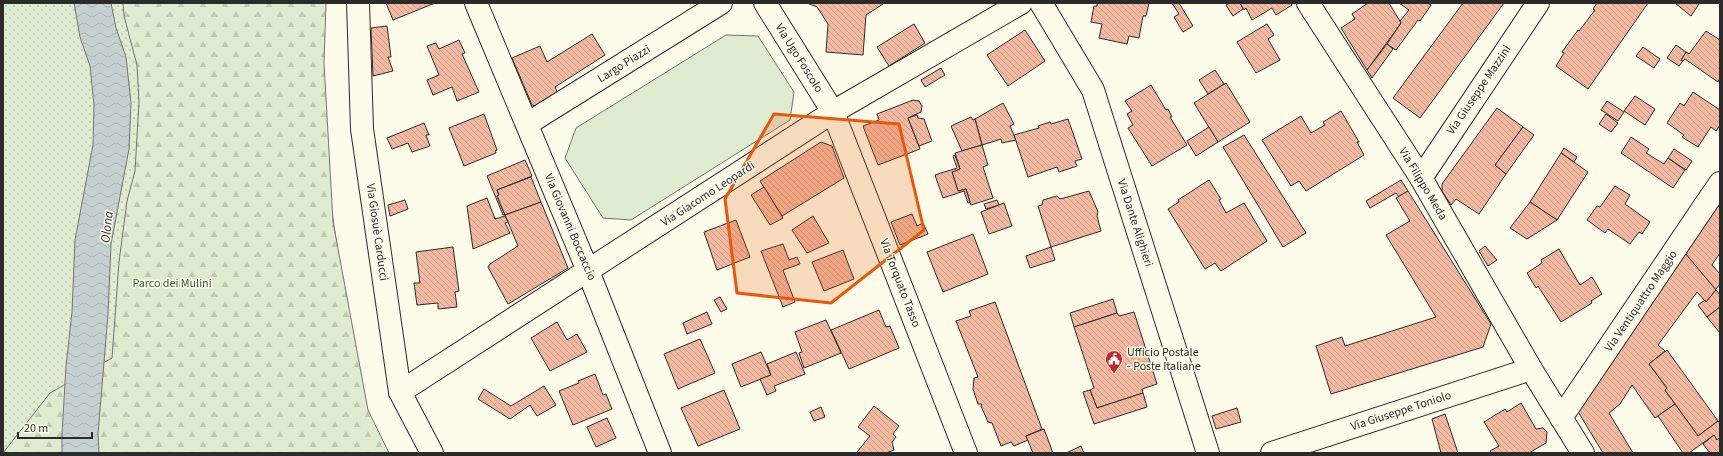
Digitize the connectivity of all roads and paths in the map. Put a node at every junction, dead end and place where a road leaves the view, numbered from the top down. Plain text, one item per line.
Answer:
1 (358, 3) edge
2 (476, 3) edge
3 (721, 3) edge
4 (765, 3) edge
5 (1021, 3) edge
6 (1041, 3) edge
7 (1308, 3) edge
8 (1538, 3) edge
9 (833, 112) junction
10 (527, 124) junction
11 (1421, 178) junction
12 (1720, 183) edge
13 (588, 271) junction
14 (1531, 369) junction
15 (400, 392) junction
16 (1561, 418) junction
17 (432, 453) edge
18 (660, 453) edge
19 (966, 453) edge
20 (1208, 453) edge
21 (1272, 453) edge
22 (1582, 453) edge

1 - 15 street, Via Giosuè Carducci
2 - 10 street, Via Giovanni Boccaccio
3 - 10 street, Largo Piazzi
4 - 9 street, Via Ugo Foscolo
5 - 9 street, Via Giacomo Leopardi
6 - 20 street, Via Dante Alighieri
7 - 11 street, Via Filippo Meda
8 - 11 street, Via Giuseppe Mazzini
9 - 13 street, Via Giacomo Leopardi
9 - 19 street, Via Torquato Tasso
10 - 13 street, Via Giovanni Boccaccio
11 - 14 street, Via Filippo Meda
12 - 16 street, Via Ventiquattro Maggio
13 - 15 street, Via Giacomo Leopardi
13 - 18 street, Via Giovanni Boccaccio
14 - 16 street, Via Filippo Meda
14 - 21 street, Via Giuseppe Toniolo
15 - 17 street, Via Giosuè Carducci
16 - 22 street, Via Filippo Meda

